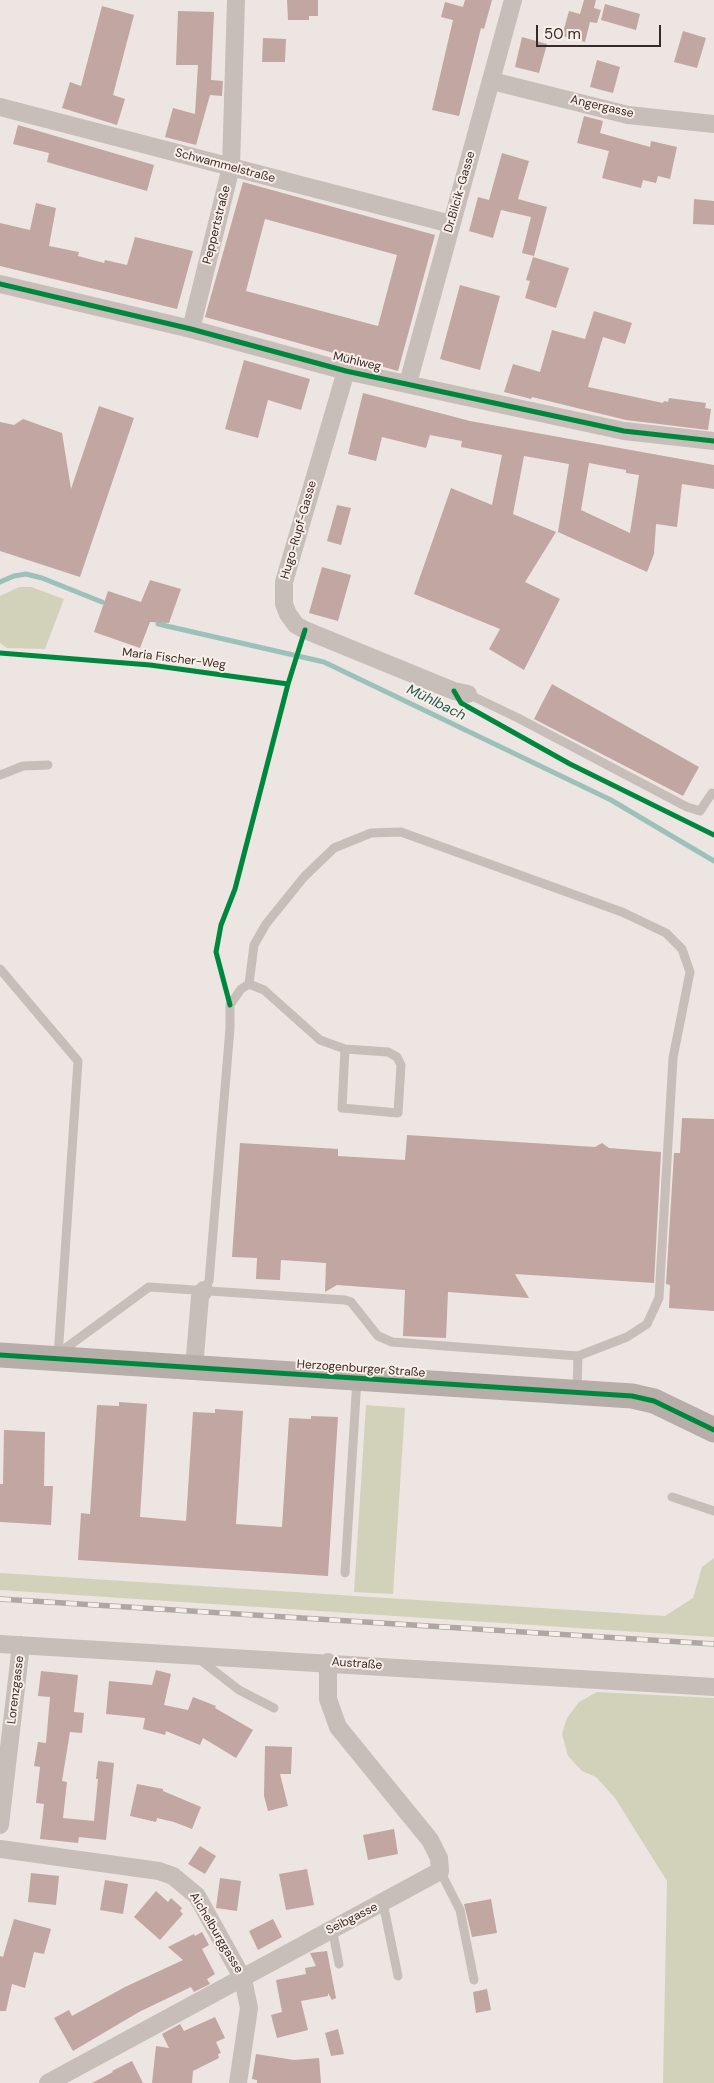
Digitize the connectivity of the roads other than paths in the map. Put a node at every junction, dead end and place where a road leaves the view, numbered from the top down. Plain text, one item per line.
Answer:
1 (236, 0) edge
2 (513, 0) edge
3 (492, 81) junction
4 (0, 107) edge
5 (714, 124) edge
6 (231, 168) junction
7 (451, 224) junction
8 (0, 284) edge
9 (191, 329) junction
10 (346, 371) junction
11 (408, 383) junction
12 (714, 442) edge
13 (468, 694) joint
14 (48, 765) dead end
15 (0, 775) edge
16 (712, 792) dead end
17 (0, 969) edge
18 (249, 984) junction
19 (345, 1049) junction
20 (204, 1290) junction
21 (0, 1355) edge
22 (58, 1356) junction
23 (578, 1356) junction
24 (194, 1368) junction
25 (357, 1379) junction
26 (577, 1392) junction
27 (714, 1430) edge
28 (672, 1497) dead end
29 (714, 1511) edge
30 (345, 1573) dead end
31 (0, 1644) edge
32 (21, 1645) junction
33 (195, 1655) junction
34 (328, 1662) junction
35 (714, 1687) edge
36 (274, 1708) dead end
37 (0, 1825) edge
38 (0, 1849) edge
39 (440, 1871) junction
40 (382, 1904) junction
41 (332, 1928) junction
42 (339, 1964) dead end
43 (398, 1976) dead end
44 (243, 1979) junction
45 (474, 1980) dead end
46 (48, 2083) edge
47 (238, 2083) edge

1 - 6 street, Peppertstraße
2 - 3 street, Dr.Bilcik-Gasse
3 - 5 street, Angergasse
3 - 7 street, Dr.Bilcik-Gasse
4 - 6 street, Schwammelstraße
6 - 7 street, Schwammelstraße
6 - 9 street, Peppertstraße
7 - 11 street, Dr.Bilcik-Gasse
8 - 9 street, Mühlweg
9 - 10 street, Mühlweg
10 - 11 street, Mühlweg
10 - 13 street, Hugo-Rupf-Gasse
11 - 12 street, Mühlweg
13 - 16 lane
14 - 15 lane
17 - 22 lane
18 - 19 lane
18 - 20 lane
18 - 23 lane
19 - 19 lane
20 - 22 lane
20 - 23 lane
20 - 24 street
21 - 22 street, Herzogenburger Straße
22 - 24 street, Herzogenburger Straße
23 - 26 lane
24 - 25 street, Herzogenburger Straße
25 - 26 street, Herzogenburger Straße
25 - 30 lane
26 - 27 street, Herzogenburger Straße
28 - 29 lane
31 - 32 street, Austraße
32 - 33 street, Austraße
32 - 37 street, Lorenzgasse
33 - 34 street, Austraße
33 - 36 lane
34 - 35 street, Austraße
34 - 39 street
38 - 44 street, Aichelburggasse
39 - 40 street, Seibgasse
39 - 45 lane
40 - 41 street, Seibgasse
40 - 43 lane
41 - 42 lane
41 - 44 street, Seibgasse
44 - 46 street, Seibgasse
44 - 47 street, Aichelburggasse

